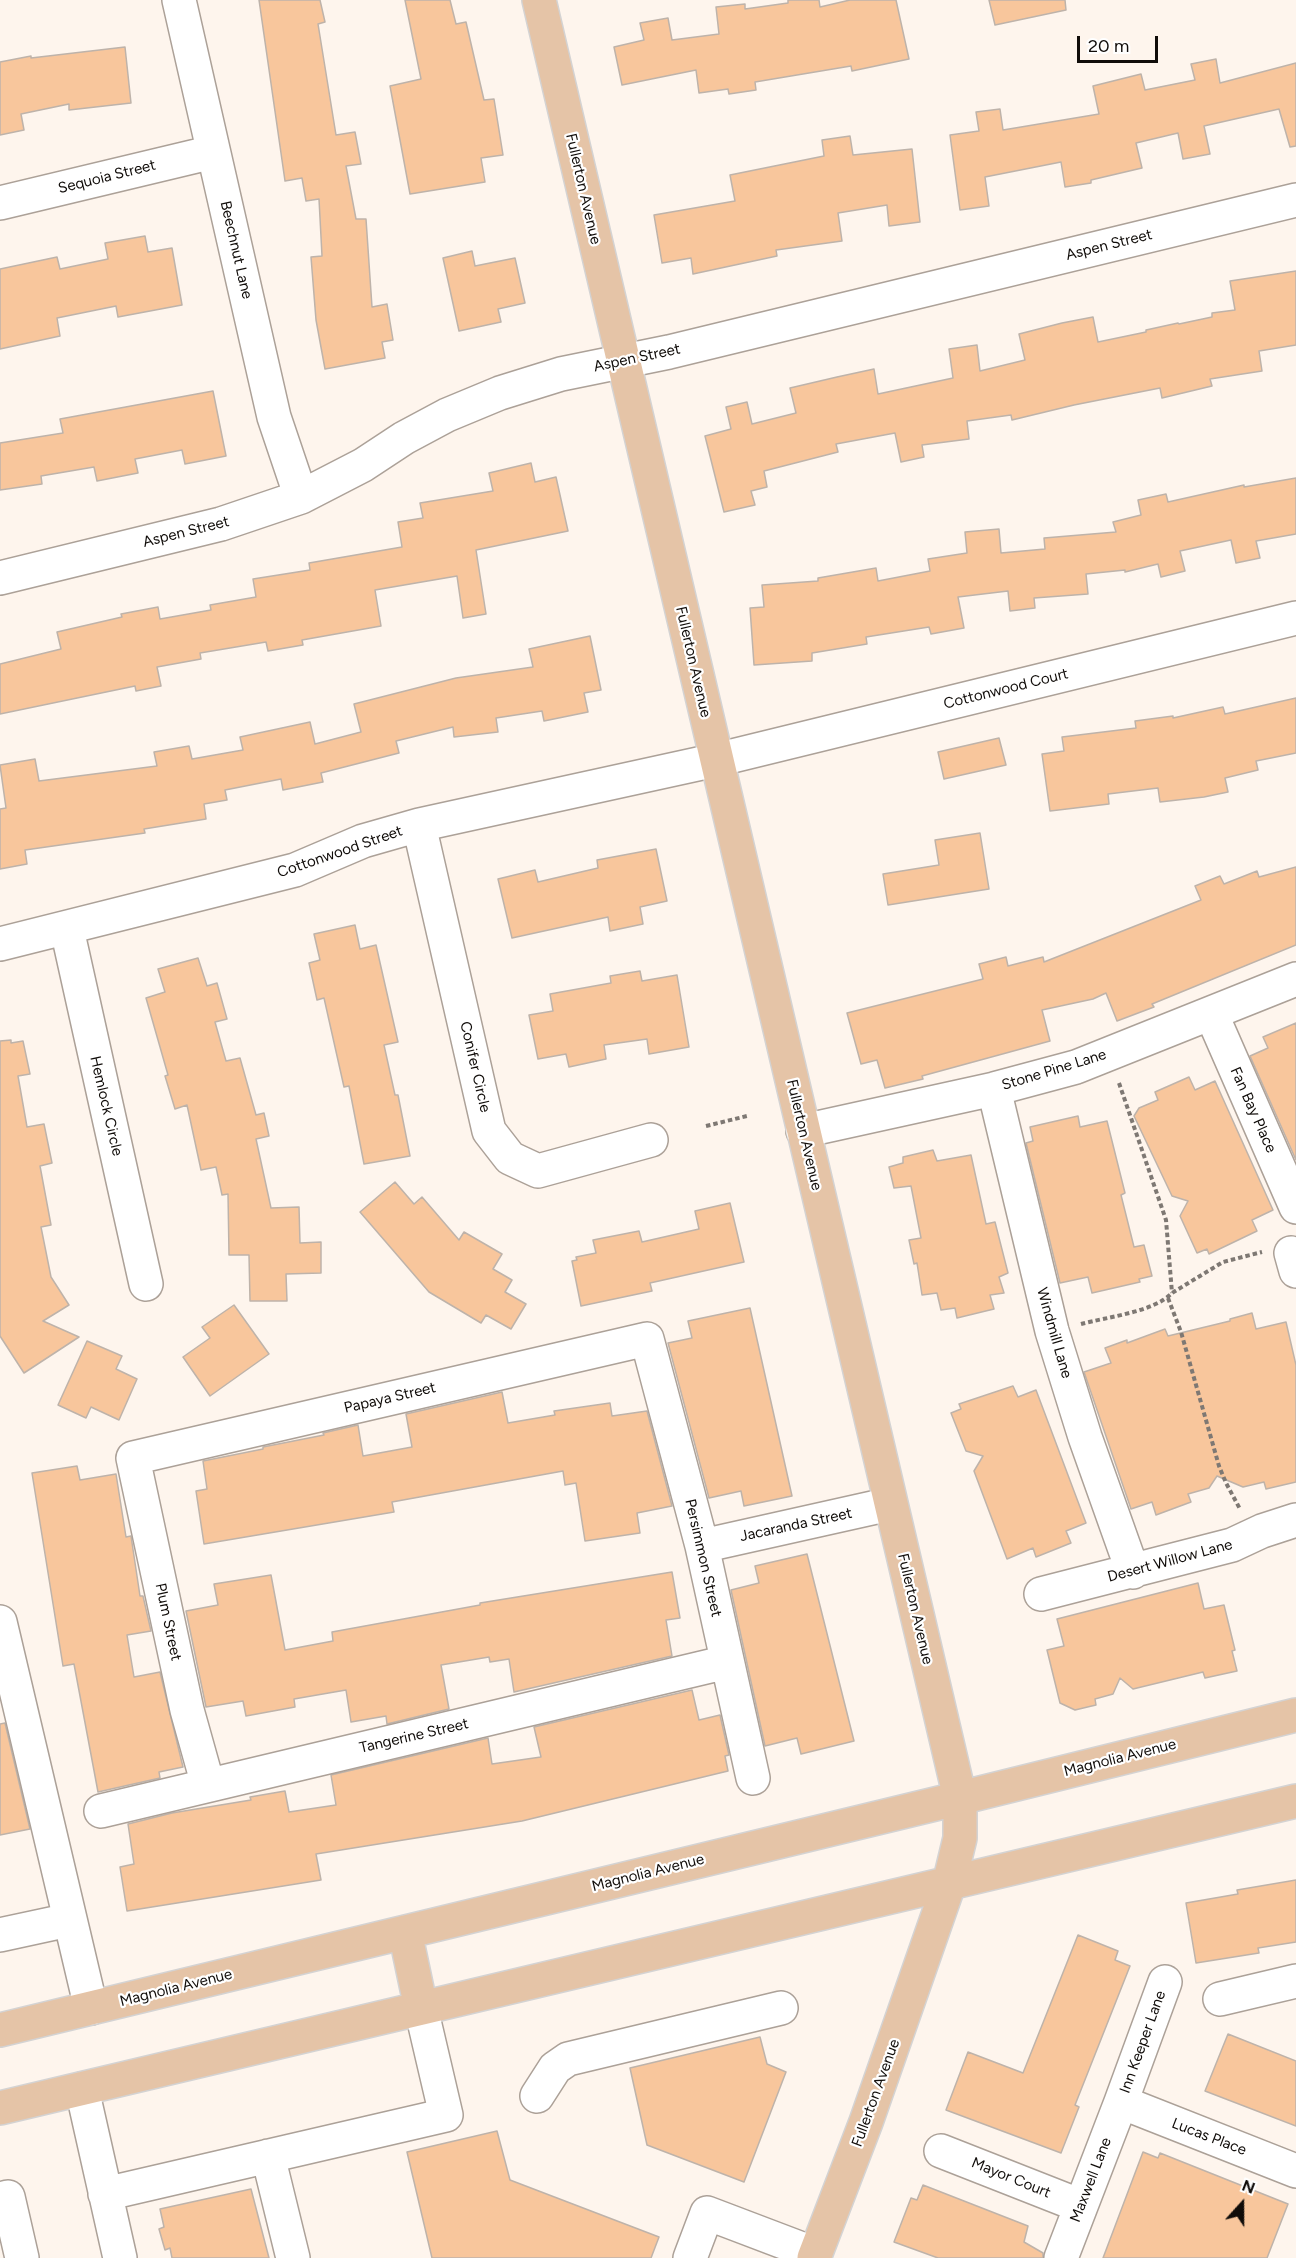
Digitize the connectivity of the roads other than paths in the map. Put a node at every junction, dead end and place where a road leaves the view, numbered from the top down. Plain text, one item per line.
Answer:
1 (179, 0) edge
2 (539, 0) edge
3 (213, 152) junction
4 (1296, 201) edge
5 (0, 203) edge
6 (624, 362) junction
7 (302, 497) junction
8 (0, 578) edge
9 (1296, 618) edge
10 (716, 760) junction
11 (419, 825) junction
12 (67, 929) junction
13 (0, 944) edge
14 (1296, 979) edge
15 (1210, 1013) junction
16 (994, 1089) junction
17 (803, 1131) junction
18 (651, 1140) dead end
19 (1296, 1207) edge
20 (146, 1284) dead end
21 (647, 1339) joint
22 (133, 1458) joint
23 (890, 1504) junction
24 (1296, 1520) edge
25 (702, 1546) junction
26 (1133, 1572) junction
27 (1041, 1594) dead end
28 (0, 1622) edge
29 (727, 1662) junction
30 (1296, 1714) edge
31 (753, 1778) dead end
32 (208, 1785) junction
33 (960, 1798) junction
34 (1296, 1801) edge
35 (101, 1811) dead end
36 (950, 1884) junction
37 (69, 1920) junction
38 (405, 1932) junction
39 (0, 1935) edge
40 (1296, 1981) edge
41 (1165, 1982) dead end
42 (1220, 1999) dead end
43 (91, 2008) junction
44 (421, 2008) junction
45 (781, 2008) dead end
46 (0, 2030) edge
47 (82, 2089) junction
48 (537, 2096) dead end
49 (1121, 2102) junction
50 (0, 2108) edge
51 (941, 2151) dead end
52 (268, 2156) junction
53 (1296, 2171) edge
54 (105, 2194) junction
55 (0, 2199) edge
56 (1081, 2206) junction
57 (815, 2256) edge
58 (22, 2258) edge
59 (120, 2258) edge
60 (293, 2258) edge
61 (690, 2258) edge
62 (1061, 2258) edge

1 - 3 street, Beechnut Lane
2 - 6 main road, Fullerton Avenue
3 - 5 street, Sequoia Street
3 - 7 street, Beechnut Lane
4 - 6 street, Aspen Street
6 - 7 street, Aspen Street
6 - 10 main road, Fullerton Avenue
7 - 8 street, Aspen Street
9 - 10 street, Cottonwood Court
10 - 11 street, Cottonwood Street
10 - 17 main road, Fullerton Avenue
11 - 12 street, Cottonwood Street
11 - 18 street, Conifer Circle
12 - 13 street, Cottonwood Street
12 - 20 street, Hemlock Circle
14 - 15 street, Stone Pine Lane
15 - 16 street, Stone Pine Lane
15 - 19 street, Fan Bay Place
16 - 17 street, Stone Pine Lane
16 - 26 street, Windmill Lane
17 - 23 main road, Fullerton Avenue
21 - 22 street, Papaya Street
21 - 25 street, Persimmon Street
22 - 32 street, Plum Street
23 - 25 street, Jacaranda Street
23 - 33 main road, Fullerton Avenue
24 - 26 street, Desert Willow Lane
25 - 29 street, Persimmon Street
26 - 27 street, Desert Willow Lane
28 - 37 street
29 - 31 street, Persimmon Street
29 - 32 street, Tangerine Street
30 - 33 main road, Magnolia Avenue
32 - 35 street, Tangerine Street
33 - 36 main road, Fullerton Avenue
33 - 38 main road, Magnolia Avenue
34 - 36 main road
36 - 44 main road
36 - 57 main road, Fullerton Avenue
37 - 39 street
37 - 43 street
38 - 43 main road, Magnolia Avenue
38 - 44 main road
40 - 42 street
41 - 49 street, Inn Keeper Lane
43 - 46 main road, Magnolia Avenue
44 - 47 main road
44 - 52 street
45 - 48 street
47 - 50 main road
47 - 54 street
49 - 53 street, Lucas Place
49 - 56 street, Maxwell Lane
51 - 56 street, Mayor Court
52 - 54 street
52 - 60 street
54 - 59 street
55 - 58 street
56 - 62 street, Maxwell Lane
57 - 61 street

